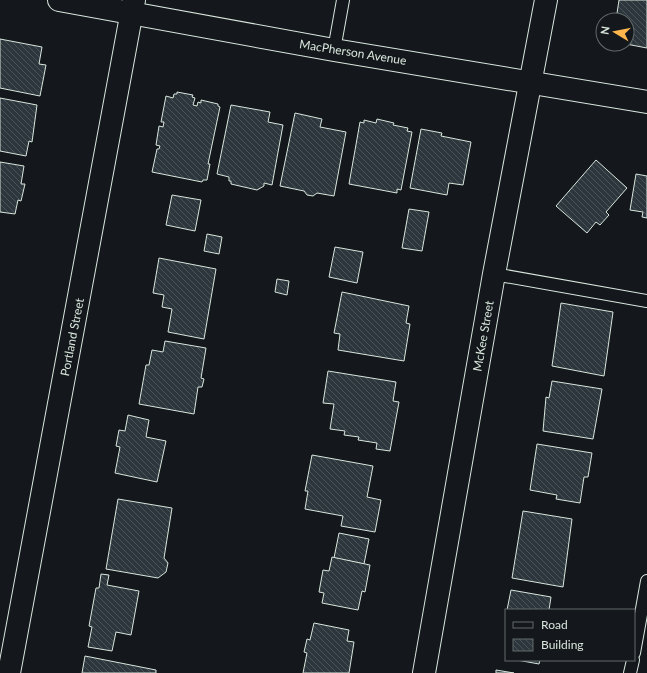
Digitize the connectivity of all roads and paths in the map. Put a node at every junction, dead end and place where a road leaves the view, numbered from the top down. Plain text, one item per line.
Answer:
1 (59, 0) edge
2 (343, 0) edge
3 (546, 0) edge
4 (133, 6) edge
5 (334, 50) junction
6 (530, 82) junction
7 (647, 102) edge
8 (494, 274) junction
9 (647, 301) edge
10 (647, 581) edge
11 (635, 647) edge
12 (633, 661) edge
13 (9, 673) edge
14 (424, 673) edge
15 (630, 673) edge

1 - 4 street, MacPherson Avenue
2 - 5 lane
3 - 6 street, McKee Street
4 - 5 street, MacPherson Avenue
4 - 13 street, Portland Street
5 - 6 street, MacPherson Avenue
6 - 7 street, MacPherson Avenue
6 - 8 street, McKee Street
8 - 9 lane
8 - 14 street, McKee Street
10 - 11 lane
12 - 15 lane

